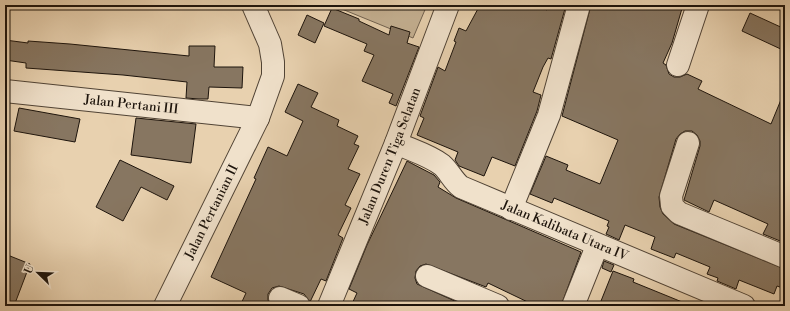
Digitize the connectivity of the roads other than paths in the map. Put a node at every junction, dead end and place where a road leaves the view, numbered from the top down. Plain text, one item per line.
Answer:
1 (252, 5) edge
2 (448, 5) edge
3 (579, 5) edge
4 (698, 5) edge
5 (678, 65) dead end
6 (5, 91) edge
7 (258, 118) junction
8 (396, 142) junction
9 (688, 143) dead end
10 (511, 209) junction
11 (597, 246) junction
12 (785, 257) edge
13 (427, 276) dead end
14 (165, 306) edge
15 (329, 306) edge
16 (498, 306) edge
17 (573, 306) edge
18 (744, 306) edge

1 - 7 street, Jalan Pertanian II
2 - 8 street, Jalan Duren Tiga Selatan
3 - 10 street
4 - 5 street
6 - 7 street, Jalan Pertani III
7 - 14 street, Jalan Pertanian II
8 - 10 street, Jalan Kalibata Utara IV
8 - 15 street, Jalan Duren Tiga Selatan
9 - 12 street
10 - 11 street, Jalan Kalibata Utara IV
11 - 17 street
11 - 18 street, Jalan Kalibata Utara IV
13 - 16 street

